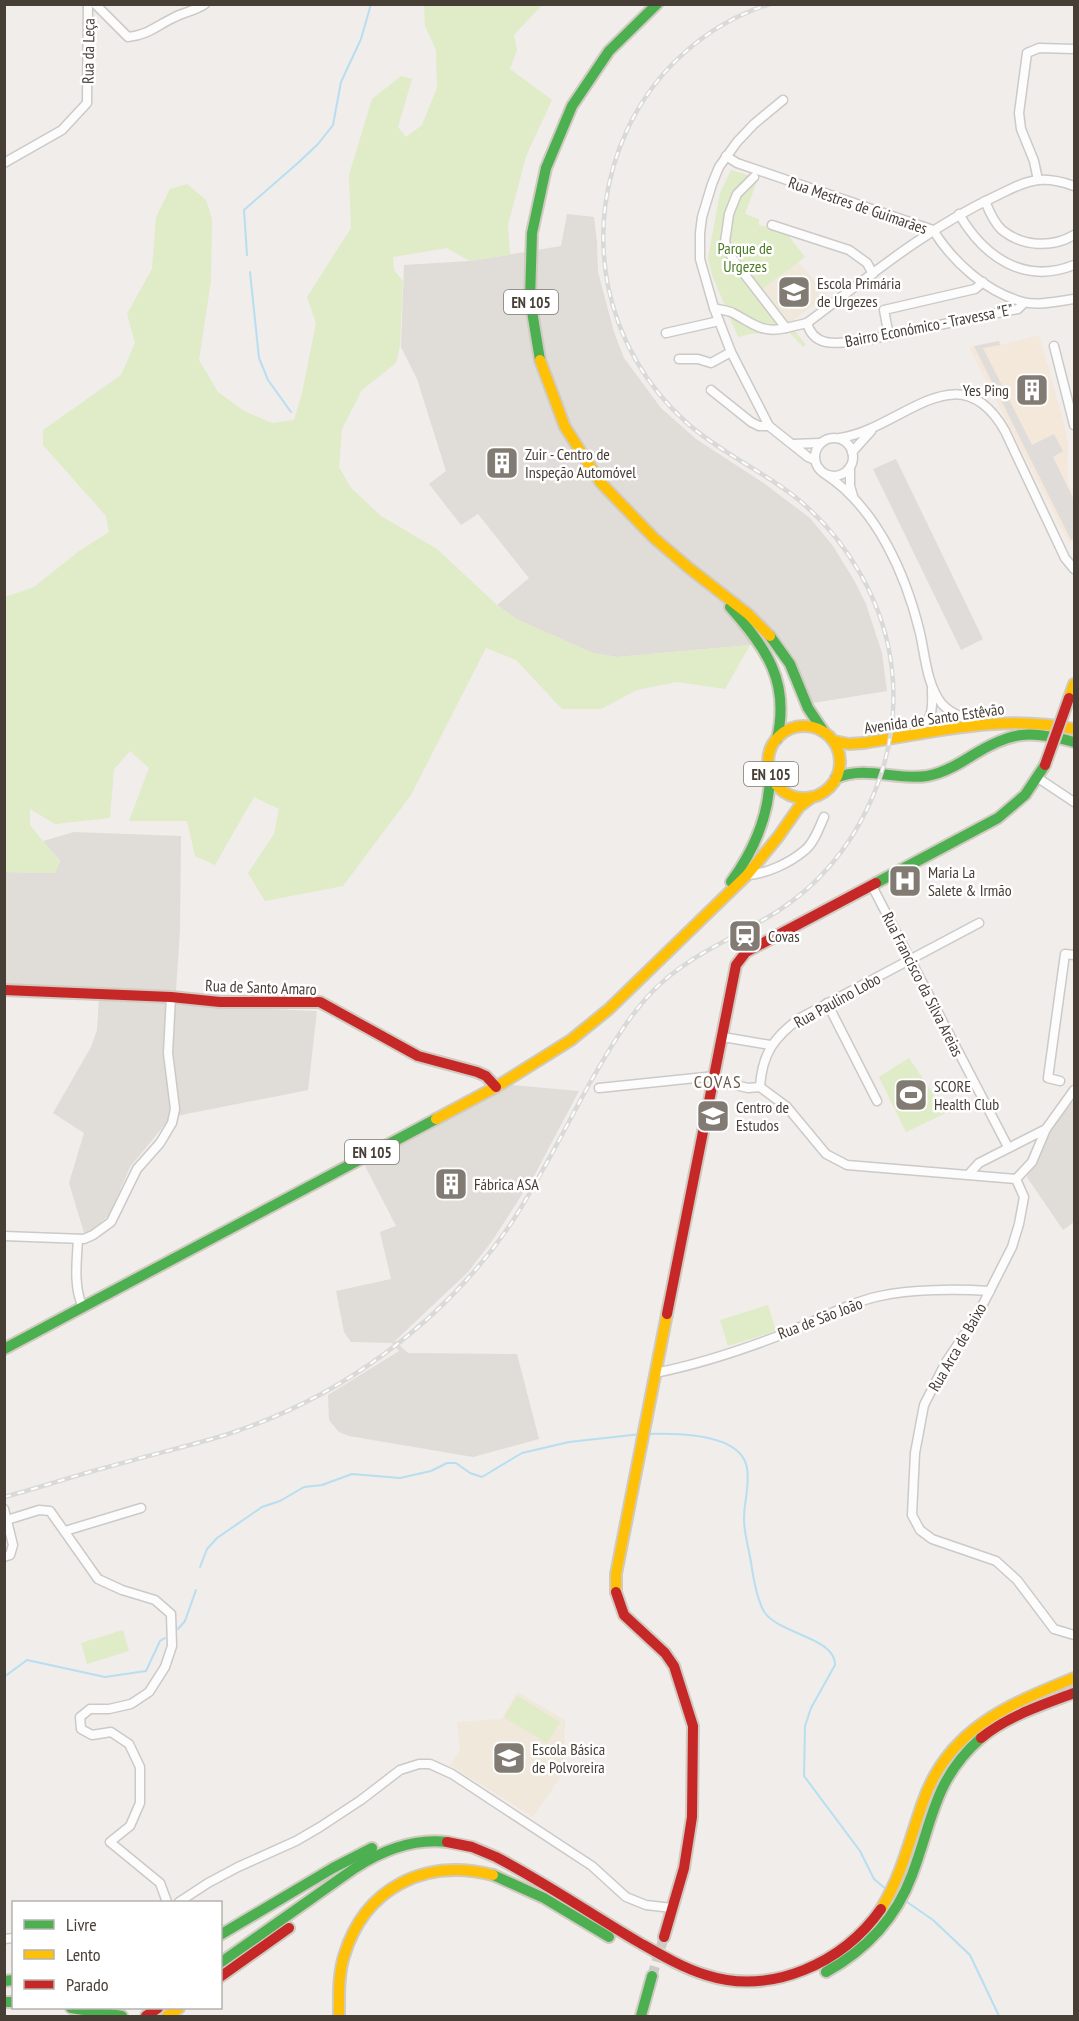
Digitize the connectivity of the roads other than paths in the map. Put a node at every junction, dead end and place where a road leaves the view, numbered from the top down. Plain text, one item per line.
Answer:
1 (88, 4) edge
2 (95, 4) edge
3 (205, 4) edge
4 (657, 4) edge
5 (1074, 49) edge
6 (783, 100) dead end
7 (726, 156) junction
8 (4, 163) edge
9 (754, 177) dead end
10 (1038, 180) junction
11 (1074, 186) edge
12 (985, 201) junction
13 (959, 214) junction
14 (772, 225) dead end
15 (933, 230) junction
16 (1074, 235) edge
17 (1074, 265) edge
18 (873, 274) junction
19 (983, 282) junction
20 (1074, 298) edge
21 (1024, 303) junction
22 (714, 308) junction
23 (719, 321) junction
24 (807, 323) junction
25 (786, 328) junction
26 (666, 333) dead end
27 (889, 336) junction
28 (1054, 346) dead end
29 (731, 352) junction
30 (679, 360) dead end
31 (711, 390) dead end
32 (1074, 424) edge
33 (769, 426) junction
34 (876, 427) junction
35 (840, 438) junction
36 (820, 443) junction
37 (793, 444) junction
38 (852, 452) junction
39 (815, 460) junction
40 (850, 467) junction
41 (825, 474) junction
42 (853, 496) junction
43 (1056, 538) junction
44 (1074, 560) edge
45 (1074, 569) edge
46 (702, 578) junction
47 (1074, 684) edge
48 (932, 685) junction
49 (988, 722) junction
50 (1074, 729) edge
51 (824, 732) junction
52 (908, 735) junction
53 (776, 740) junction
54 (834, 741) junction
55 (1074, 742) edge
56 (769, 769) junction
57 (836, 778) junction
58 (1038, 778) junction
59 (812, 797) junction
60 (1074, 802) edge
61 (824, 817) dead end
62 (747, 875) junction
63 (872, 886) junction
64 (709, 912) junction
65 (979, 923) dead end
66 (1074, 955) edge
67 (910, 959) junction
68 (4, 990) edge
69 (171, 997) junction
70 (827, 1003) junction
71 (723, 1037) junction
72 (771, 1045) junction
73 (714, 1078) junction
74 (1060, 1081) dead end
75 (496, 1087) junction
76 (760, 1087) junction
77 (599, 1088) dead end
78 (1074, 1090) edge
79 (877, 1101) dead end
80 (1046, 1129) junction
81 (1008, 1147) junction
82 (969, 1174) junction
83 (1016, 1179) junction
84 (4, 1236) edge
85 (78, 1239) junction
86 (990, 1291) junction
87 (83, 1307) junction
88 (4, 1349) edge
89 (655, 1373) junction
90 (141, 1508) dead end
91 (6, 1514) edge
92 (65, 1531) junction
93 (4, 1557) edge
94 (1074, 1635) edge
95 (1074, 1678) edge
96 (1074, 1693) edge
97 (520, 1870) junction
98 (167, 1901) edge
99 (181, 1901) edge
100 (672, 1908) junction
101 (584, 1922) junction
102 (222, 1934) edge
103 (664, 1937) tunnel mouth
104 (222, 1962) edge
105 (222, 1976) edge
106 (652, 1976) tunnel mouth
107 (82, 2009) edge
108 (122, 2016) edge
109 (339, 2016) edge
110 (641, 2016) edge

1 - 8 street, Rua da Leça
2 - 3 street
4 - 46 main road, EN 105
5 - 10 street
6 - 7 street
7 - 15 street, Rua Mestres de Guimarães
7 - 22 street
9 - 25 street
10 - 11 street
10 - 12 street
12 - 13 street
12 - 16 street
13 - 15 street
13 - 17 street
14 - 18 street
15 - 18 street
15 - 19 street, Rua Mestres de Guimarães
18 - 24 street
19 - 21 street, Rua Mestres de Guimarães
19 - 27 street
20 - 21 street, Rua Mestres de Guimarães
21 - 27 street, Bairro Económico - Travessa "E"
22 - 23 street
22 - 25 street
23 - 26 street
23 - 29 street
24 - 25 street
24 - 27 street, Bairro Económico - Travessa "E"
28 - 32 street
29 - 30 street
29 - 33 street
31 - 33 street
33 - 37 street
34 - 35 street
34 - 38 street
34 - 43 street
35 - 36 street
35 - 38 street
36 - 37 street
36 - 39 street
37 - 39 street
38 - 40 street
39 - 41 street
40 - 41 street
40 - 42 street
41 - 42 street
42 - 48 street
43 - 44 street
43 - 45 street
46 - 51 main road, EN 105
46 - 53 main road, EN 105
47 - 58 main road, bridge
48 - 49 street
48 - 52 street
49 - 50 main road, Avenida de Santo Estêvão
49 - 52 main road, Avenida de Santo Estêvão
51 - 53 main road, EN 105
51 - 54 main road, EN 105
52 - 54 main road, Avenida de Santo Estêvão
53 - 56 main road, EN 105
54 - 57 main road
55 - 57 main road, Avenida de Santo Estêvão
56 - 59 main road, EN 105
56 - 64 main road, EN 105
57 - 59 main road, EN 105
58 - 60 street
58 - 63 main road
59 - 62 main road, EN 105
61 - 62 street
62 - 64 main road, EN 105
63 - 67 street, Rua Francisco da Silva Areias
63 - 71 main road
64 - 75 main road, EN 105
65 - 67 street, Rua Paulino Lobo
66 - 74 street
67 - 70 street, Rua Paulino Lobo
67 - 81 street, Rua Francisco da Silva Areias
68 - 69 main road, Rua de Santo Amaro
69 - 75 main road, Rua de Santo Amaro
69 - 85 street
70 - 72 street, Rua Paulino Lobo
70 - 79 street
71 - 72 street
71 - 73 main road
72 - 76 street, Rua Paulino Lobo
73 - 76 street
73 - 77 street
73 - 89 main road
75 - 87 main road, EN 105
76 - 82 street
78 - 80 street
80 - 81 street
80 - 83 street
81 - 82 street
82 - 83 street
83 - 86 street, Rua Arca de Baixo
84 - 85 street
85 - 87 street
86 - 89 street, Rua de São João
86 - 94 street, Rua Arca de Baixo
87 - 88 main road, EN 105
89 - 100 main road
90 - 92 street
91 - 92 street
91 - 93 street
92 - 98 street
95 - 97 main road
96 - 101 main road
97 - 102 main road
97 - 104 main road
99 - 100 street
100 - 103 main road
101 - 105 main road
101 - 109 main road
106 - 110 main road
107 - 108 main road

